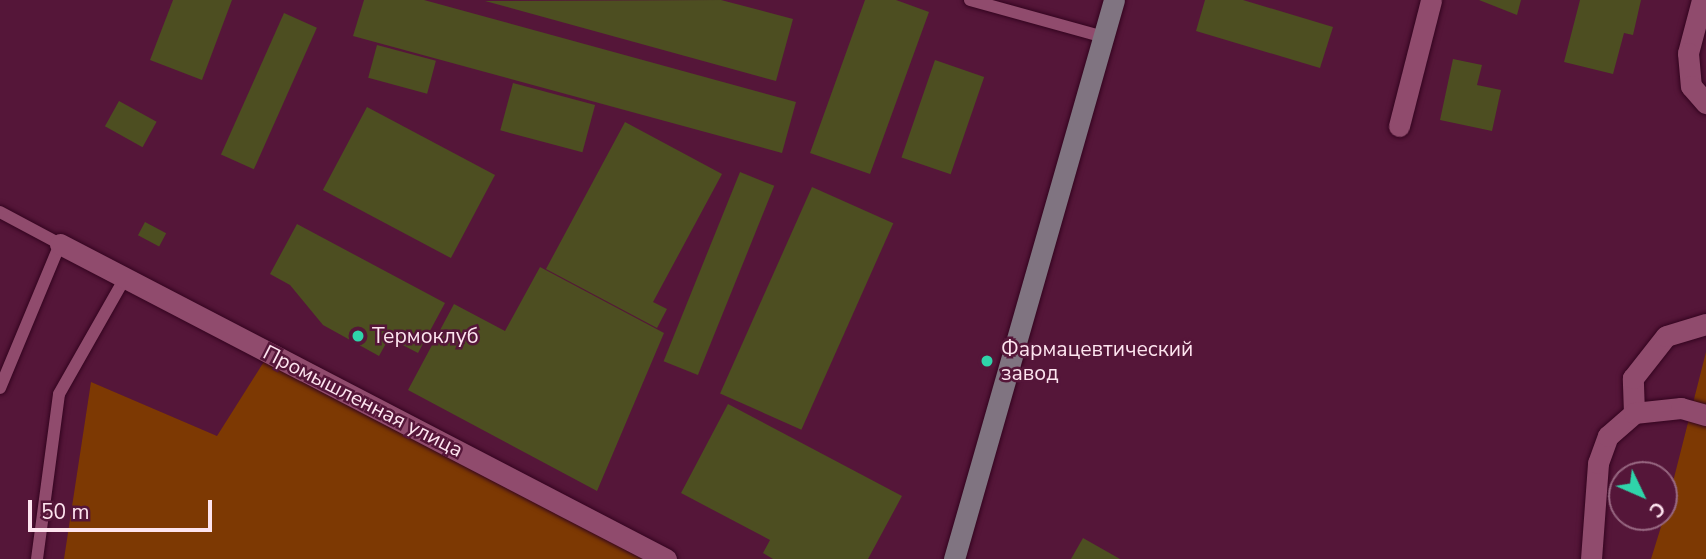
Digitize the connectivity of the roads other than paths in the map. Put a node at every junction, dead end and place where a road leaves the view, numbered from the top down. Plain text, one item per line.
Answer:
1 (970, 0) edge
2 (1114, 0) edge
3 (1431, 0) edge
4 (1702, 0) edge
5 (1104, 37) junction
6 (1706, 103) edge
7 (1399, 126) dead end
8 (0, 212) edge
9 (60, 244) junction
10 (125, 278) junction
11 (1706, 324) edge
12 (0, 388) edge
13 (1634, 413) junction
14 (1706, 415) edge
15 (37, 559) edge
16 (666, 559) edge
17 (954, 559) edge
18 (1591, 559) edge

1 - 5 lane
2 - 5 main road
3 - 7 street
4 - 6 street
5 - 17 main road
8 - 9 lane
9 - 10 street, Промышленная улица
9 - 12 lane
10 - 15 lane
10 - 16 street, Промышленная улица
11 - 13 street
13 - 14 street
13 - 18 street

